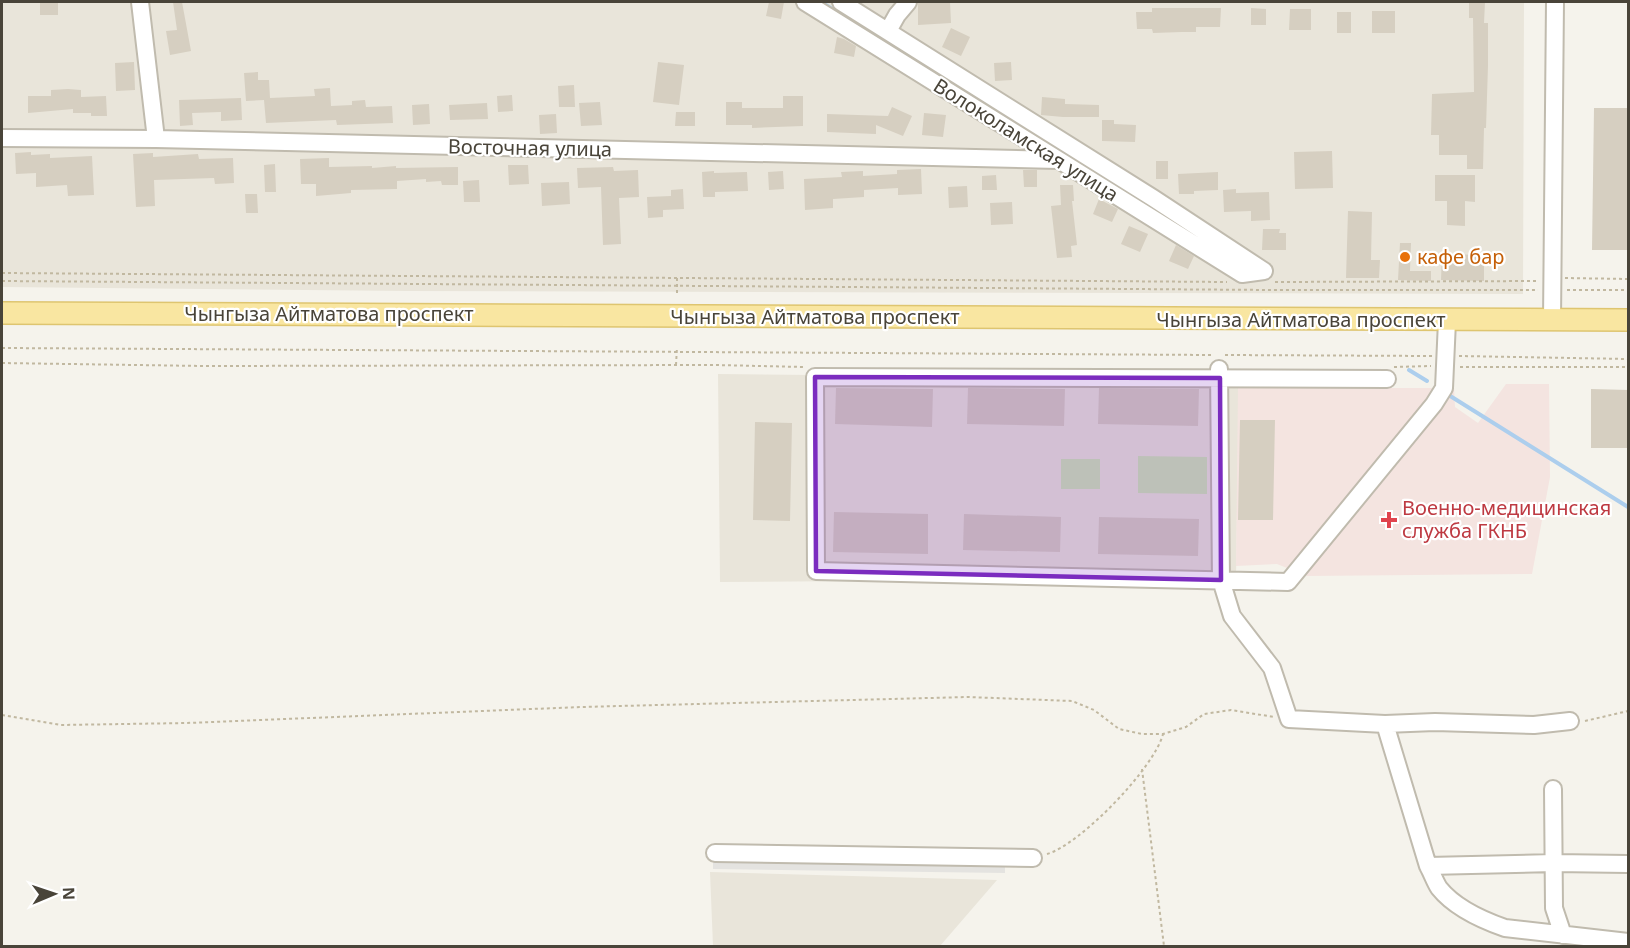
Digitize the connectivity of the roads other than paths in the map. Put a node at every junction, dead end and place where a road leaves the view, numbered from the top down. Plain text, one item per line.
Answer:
1 (140, 2) edge
2 (805, 2) edge
3 (842, 2) edge
4 (908, 2) edge
5 (1555, 2) edge
6 (888, 31) junction
7 (2, 138) edge
8 (156, 139) junction
9 (1058, 160) junction
10 (2, 313) edge
11 (1552, 320) junction
12 (1447, 321) junction
13 (1629, 321) edge
14 (1220, 374) junction
15 (1387, 379) dead end
16 (1221, 580) junction
17 (1570, 721) road end
18 (1385, 724) junction
19 (1553, 789) dead end
20 (715, 854) dead end
21 (1033, 858) road end
22 (1554, 863) junction
23 (1629, 864) edge
24 (1428, 867) junction
25 (1563, 935) junction
26 (1629, 942) edge

1 - 8 street
2 - 9 street, Волоколамская улица
3 - 6 street
4 - 6 street
5 - 11 street
6 - 9 street, Волоколамская улица
7 - 8 street, Восточная улица
8 - 9 street, Восточная улица
10 - 12 main road, Чынгыза Айтматова проспект
11 - 12 main road, Чынгыза Айтматова проспект
11 - 13 main road, Чынгыза Айтматова проспект
12 - 16 street
14 - 15 street
14 - 16 street
14 - 16 street
16 - 18 street
17 - 18 street
18 - 24 street
19 - 22 street
20 - 21 street
22 - 23 street
22 - 24 street
22 - 25 street
24 - 25 street
25 - 26 street

